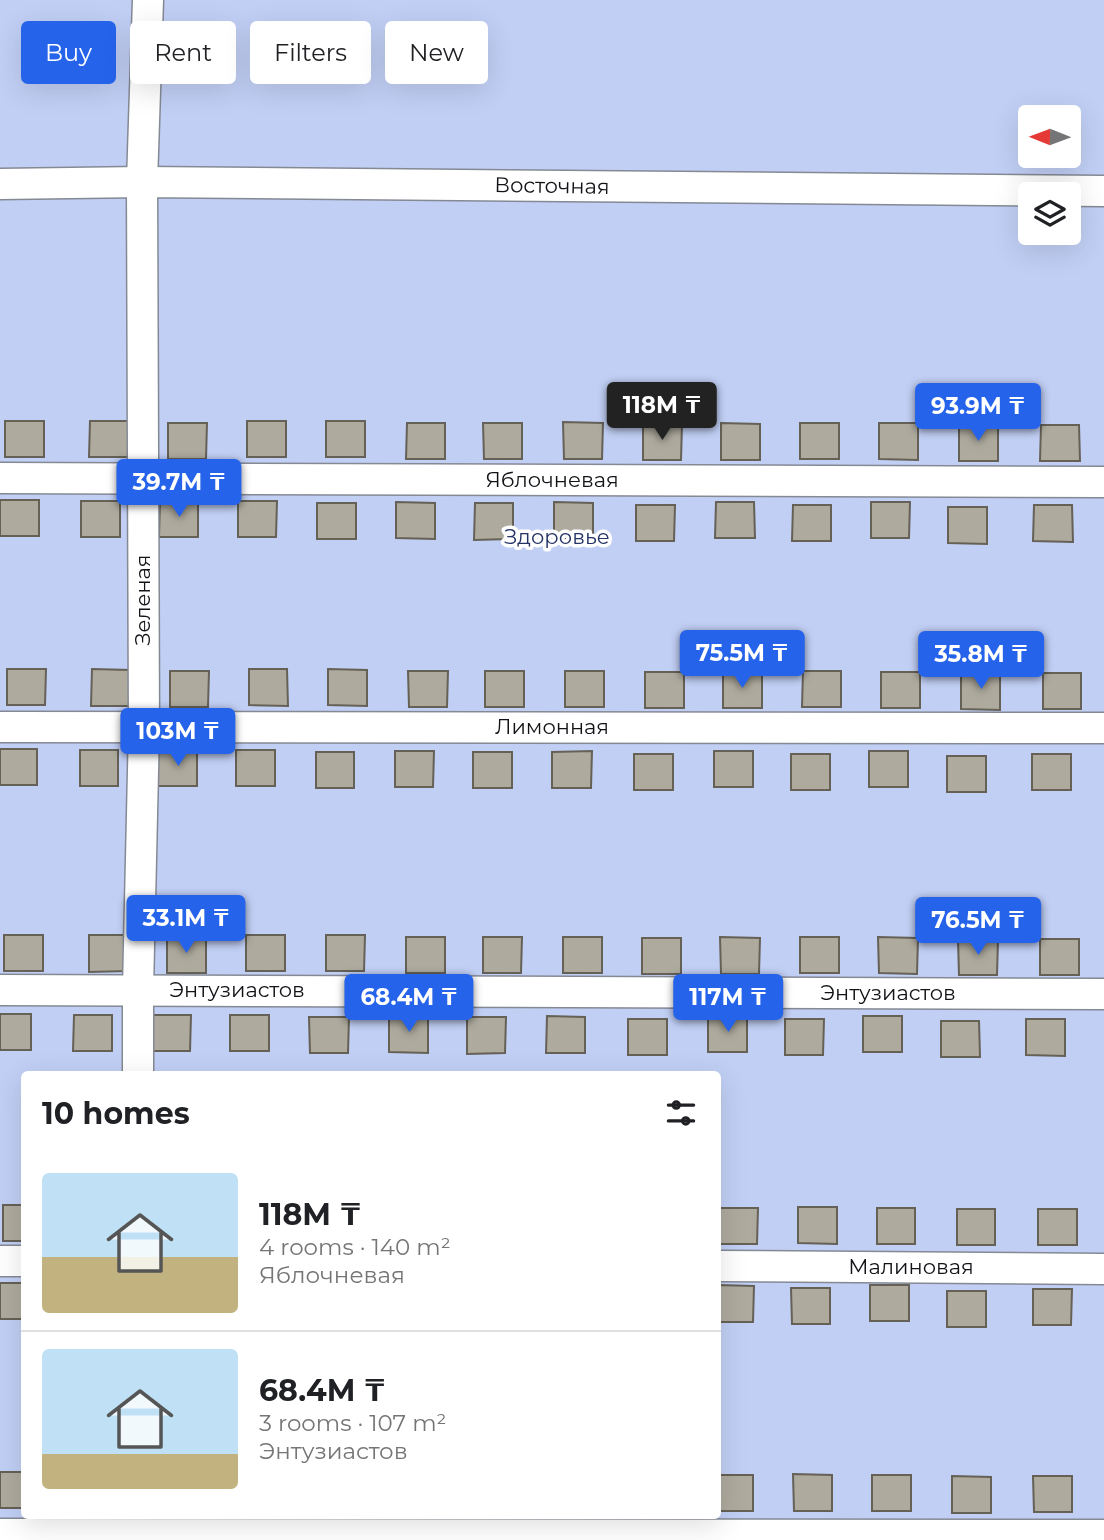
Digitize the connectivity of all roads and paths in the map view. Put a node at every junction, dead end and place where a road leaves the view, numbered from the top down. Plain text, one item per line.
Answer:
1 (148, 0) edge
2 (142, 182) junction
3 (0, 184) edge
4 (1104, 191) edge
5 (0, 478) edge
6 (142, 478) junction
7 (1104, 482) edge
8 (0, 727) edge
9 (144, 727) junction
10 (1104, 728) edge
11 (0, 990) edge
12 (138, 990) junction
13 (1104, 994) edge
14 (138, 1071) edge
15 (0, 1261) edge
16 (21, 1261) edge
17 (721, 1266) edge
18 (1104, 1269) edge
19 (143, 1530) edge
20 (0, 1534) edge
21 (1104, 1535) edge

1 - 2 street, Зеленая
2 - 3 street, Восточная
2 - 4 street, Восточная
2 - 6 street, Зеленая
5 - 6 street, Яблочневая
6 - 7 street, Яблочневая
6 - 9 street, Зеленая
8 - 9 street, Лимонная
9 - 10 street, Лимонная
9 - 12 street, Зеленая
11 - 12 street, Энтузиастов
12 - 13 street, Энтузиастов
12 - 14 street, Зеленая
15 - 16 street
17 - 18 street, Малиновая
19 - 20 street
19 - 21 street

